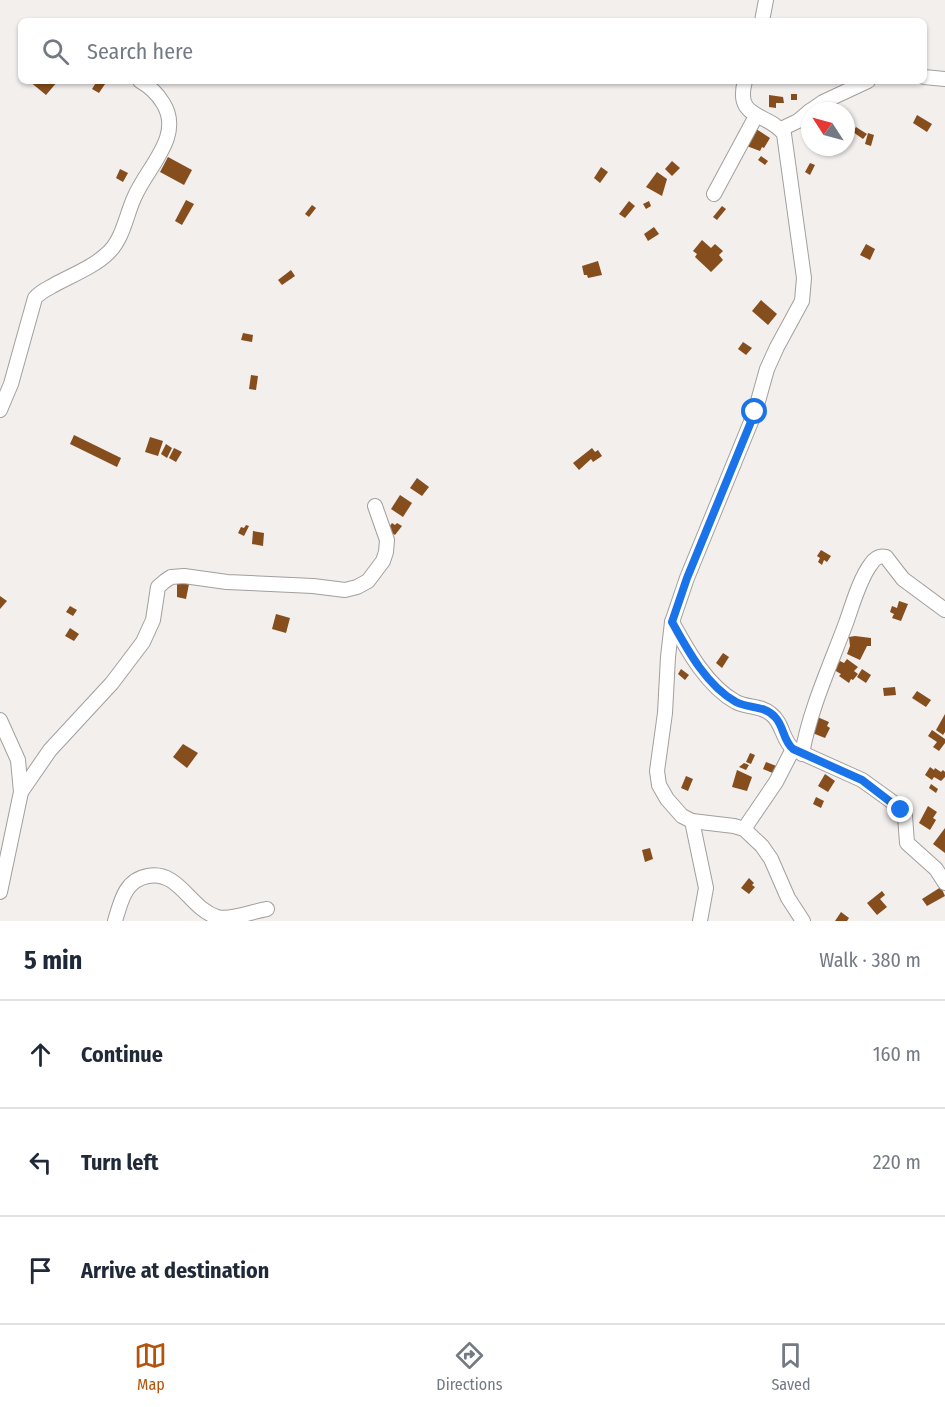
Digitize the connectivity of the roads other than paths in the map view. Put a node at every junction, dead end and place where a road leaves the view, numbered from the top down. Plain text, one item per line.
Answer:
1 (766, 0) edge
2 (763, 18) edge
3 (927, 77) edge
4 (945, 79) edge
5 (144, 84) edge
6 (745, 84) edge
7 (862, 84) edge
8 (823, 102) edge
9 (756, 116) junction
10 (801, 118) edge
11 (781, 129) junction
12 (714, 194) dead end
13 (0, 410) edge
14 (375, 506) dead end
15 (945, 610) edge
16 (672, 622) junction
17 (1, 723) edge
18 (797, 752) junction
19 (21, 792) junction
20 (692, 821) junction
21 (744, 830) junction
22 (4, 853) edge
23 (945, 883) edge
24 (0, 892) edge
25 (267, 909) dead end
26 (115, 921) edge
27 (700, 921) edge
28 (803, 921) edge

1 - 2 street
3 - 4 street
5 - 13 street
6 - 9 street
7 - 8 street
9 - 11 street
9 - 12 street
10 - 11 street
11 - 16 street
14 - 19 street
15 - 18 street
16 - 18 street
16 - 20 street
17 - 19 street
18 - 21 street
18 - 23 street
19 - 22 street
20 - 21 street
20 - 27 street
21 - 28 street
22 - 24 street
25 - 26 street

